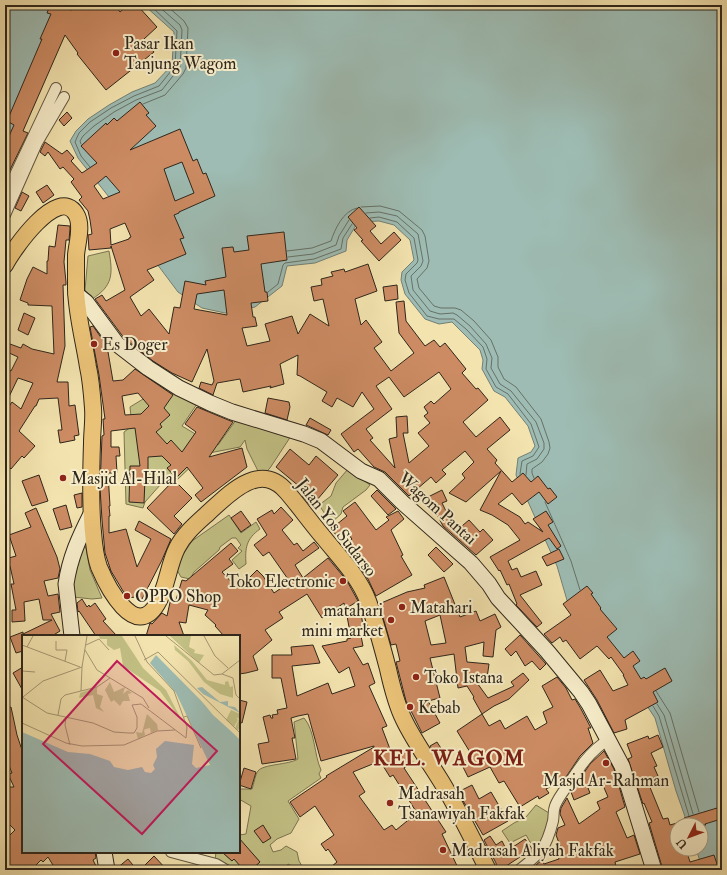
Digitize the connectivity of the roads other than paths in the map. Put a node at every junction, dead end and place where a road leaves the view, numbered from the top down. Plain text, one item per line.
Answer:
1 (56, 88) dead end
2 (64, 97) dead end
3 (35, 140) junction
4 (5, 196) edge
5 (5, 215) edge
6 (5, 265) edge
7 (76, 294) junction
8 (91, 514) junction
9 (72, 635) edge
10 (608, 740) junction
11 (104, 853) edge
12 (175, 853) edge
13 (107, 870) edge
14 (226, 870) edge
15 (488, 870) edge
16 (519, 870) edge
17 (654, 870) edge

1 - 3 street
2 - 3 street
3 - 4 street
3 - 5 street
6 - 7 main road, Jalan Yos Sudarso
7 - 8 main road, Jalan Yos Sudarso
7 - 10 street, Wagom Pantai
8 - 9 street
8 - 15 main road, Jalan Yos Sudarso
10 - 16 street
10 - 17 street, Wagom Pantai
11 - 13 street
12 - 14 street

